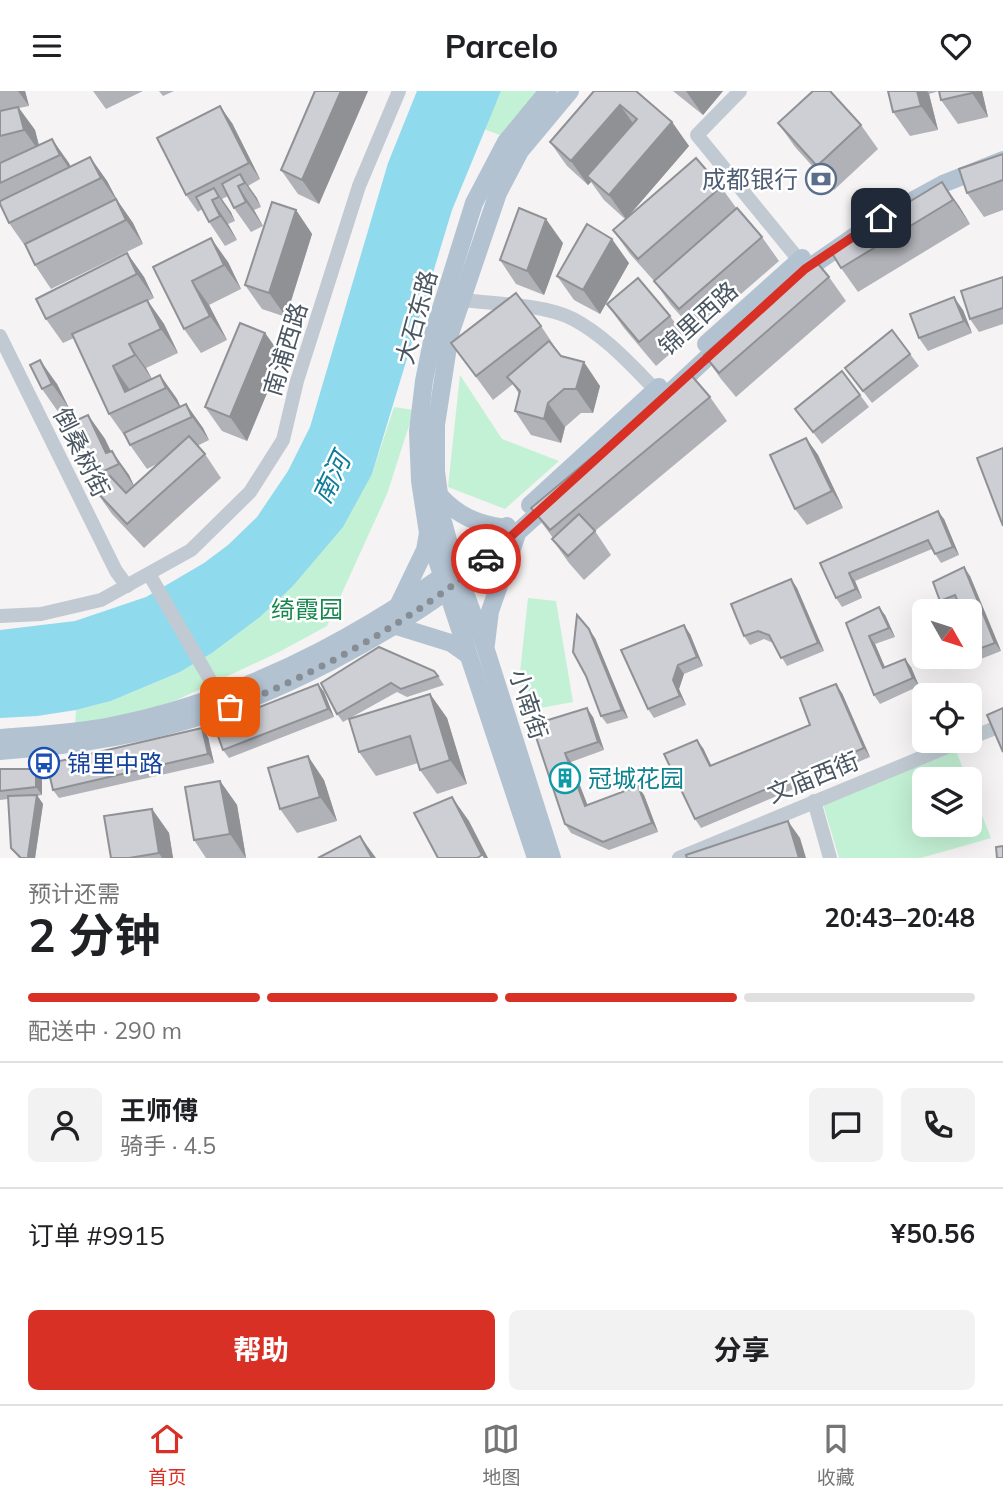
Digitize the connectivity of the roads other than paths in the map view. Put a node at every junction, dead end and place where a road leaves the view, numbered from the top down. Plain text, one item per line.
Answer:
1 (399, 91) edge
2 (548, 91) edge
3 (570, 91) edge
4 (740, 91) edge
5 (1003, 149) edge
6 (1003, 160) edge
7 (799, 260) junction
8 (462, 299) junction
9 (0, 335) edge
10 (659, 394) junction
11 (439, 495) junction
12 (512, 530) junction
13 (428, 533) junction
14 (149, 574) junction
15 (451, 578) junction
16 (127, 586) junction
17 (399, 604) junction
18 (0, 616) edge
19 (393, 625) junction
20 (485, 647) junction
21 (468, 656) junction
22 (220, 697) junction
23 (1003, 725) edge
24 (982, 733) edge
25 (0, 738) edge
26 (0, 751) edge
27 (932, 753) edge
28 (814, 801) junction
29 (536, 858) edge
30 (552, 858) edge
31 (679, 858) edge
32 (830, 858) edge

1 - 14 street, 南浦西路
2 - 13 main road, 大石东路
3 - 8 main road, 大石东路
4 - 7 street
5 - 7 main road, 锦里西路
6 - 10 main road, 锦里西路
7 - 10 main road, 锦里西路
8 - 10 street
8 - 11 main road, 大石东路
9 - 16 street, 倒桑树街
10 - 12 main road, 锦里西路
11 - 12 main road
11 - 15 main road, 大石东路
12 - 15 main road, 锦里西路
12 - 20 main road
13 - 15 main road, 大石东路
13 - 17 main road
14 - 16 street, 南浦西路
14 - 22 street
15 - 17 main road
15 - 19 main road
15 - 20 main road, 小南街
15 - 21 main road, 小南街
16 - 18 street, 南浦西路
17 - 22 main road
19 - 21 main road
19 - 26 main road
20 - 30 main road, 小南街
21 - 29 main road, 小南街
22 - 25 main road
23 - 24 street
27 - 28 street, 文庙西街
28 - 31 street, 文庙西街
28 - 32 street

